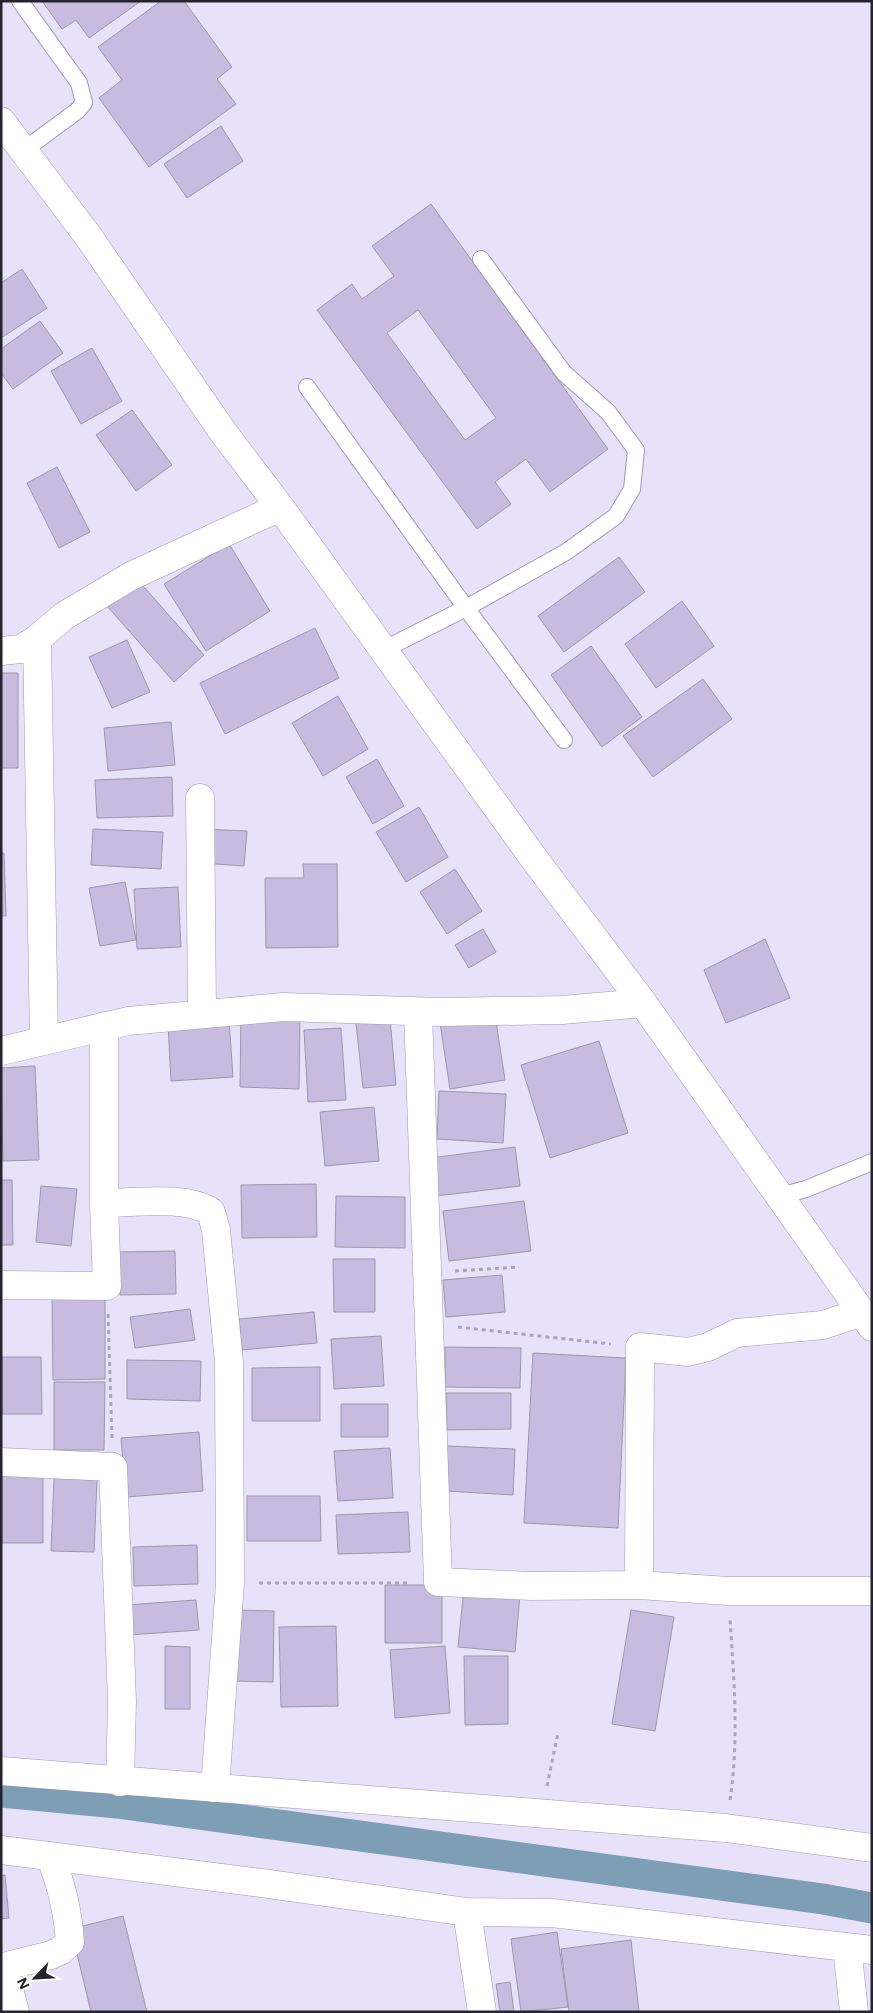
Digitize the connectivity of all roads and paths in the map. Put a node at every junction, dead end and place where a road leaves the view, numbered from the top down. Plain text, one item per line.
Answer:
1 (20, 1) edge
2 (1, 121) edge
3 (24, 150) junction
4 (481, 258) dead end
5 (307, 387) dead end
6 (280, 507) junction
7 (466, 608) junction
8 (37, 639) junction
9 (383, 650) junction
10 (1, 651) edge
11 (564, 740) dead end
12 (200, 798) dead end
13 (643, 1003) junction
14 (418, 1012) junction
15 (202, 1013) junction
16 (104, 1026) junction
17 (44, 1041) junction
18 (1, 1051) edge
19 (872, 1162) edge
20 (780, 1196) junction
21 (104, 1203) junction
22 (519, 1267) dead end
23 (429, 1272) junction
24 (1, 1285) edge
25 (107, 1286) junction
26 (867, 1320) edge
27 (430, 1324) junction
28 (640, 1347) junction
29 (1, 1462) edge
30 (113, 1467) junction
31 (438, 1582) junction
32 (230, 1583) junction
33 (639, 1585) junction
34 (728, 1591) junction
35 (872, 1591) edge
36 (558, 1733) dead end
37 (1, 1771) edge
38 (120, 1782) junction
39 (215, 1788) junction
40 (729, 1807) dead end
41 (541, 1813) junction
42 (872, 1848) edge
43 (1, 1850) edge
44 (50, 1856) junction
45 (467, 1912) junction
46 (859, 1948) edge
47 (16, 2012) edge
48 (482, 2012) edge
49 (854, 2012) edge

1 - 3 lane
2 - 3 street
3 - 6 street
4 - 7 lane
5 - 7 lane
6 - 8 street
6 - 9 street
7 - 9 lane
7 - 11 lane
8 - 10 street
8 - 17 street
9 - 13 street
12 - 15 street
13 - 14 street
13 - 20 street
14 - 15 street
14 - 23 street
15 - 16 street
16 - 17 street
16 - 21 street
17 - 18 street
19 - 20 lane
20 - 26 street
21 - 25 street
21 - 32 street
22 - 23 path
23 - 27 street
24 - 25 street
25 - 30 path
26 - 28 street
27 - 28 path
27 - 31 street
28 - 33 street
29 - 30 street
30 - 38 street
31 - 32 path
31 - 33 street
32 - 39 street
33 - 34 street
34 - 35 street
34 - 40 path
36 - 41 path
37 - 38 street
38 - 39 street
39 - 41 street
41 - 42 street
43 - 44 street
44 - 45 street
44 - 47 street
45 - 46 street
45 - 48 street
46 - 49 street

